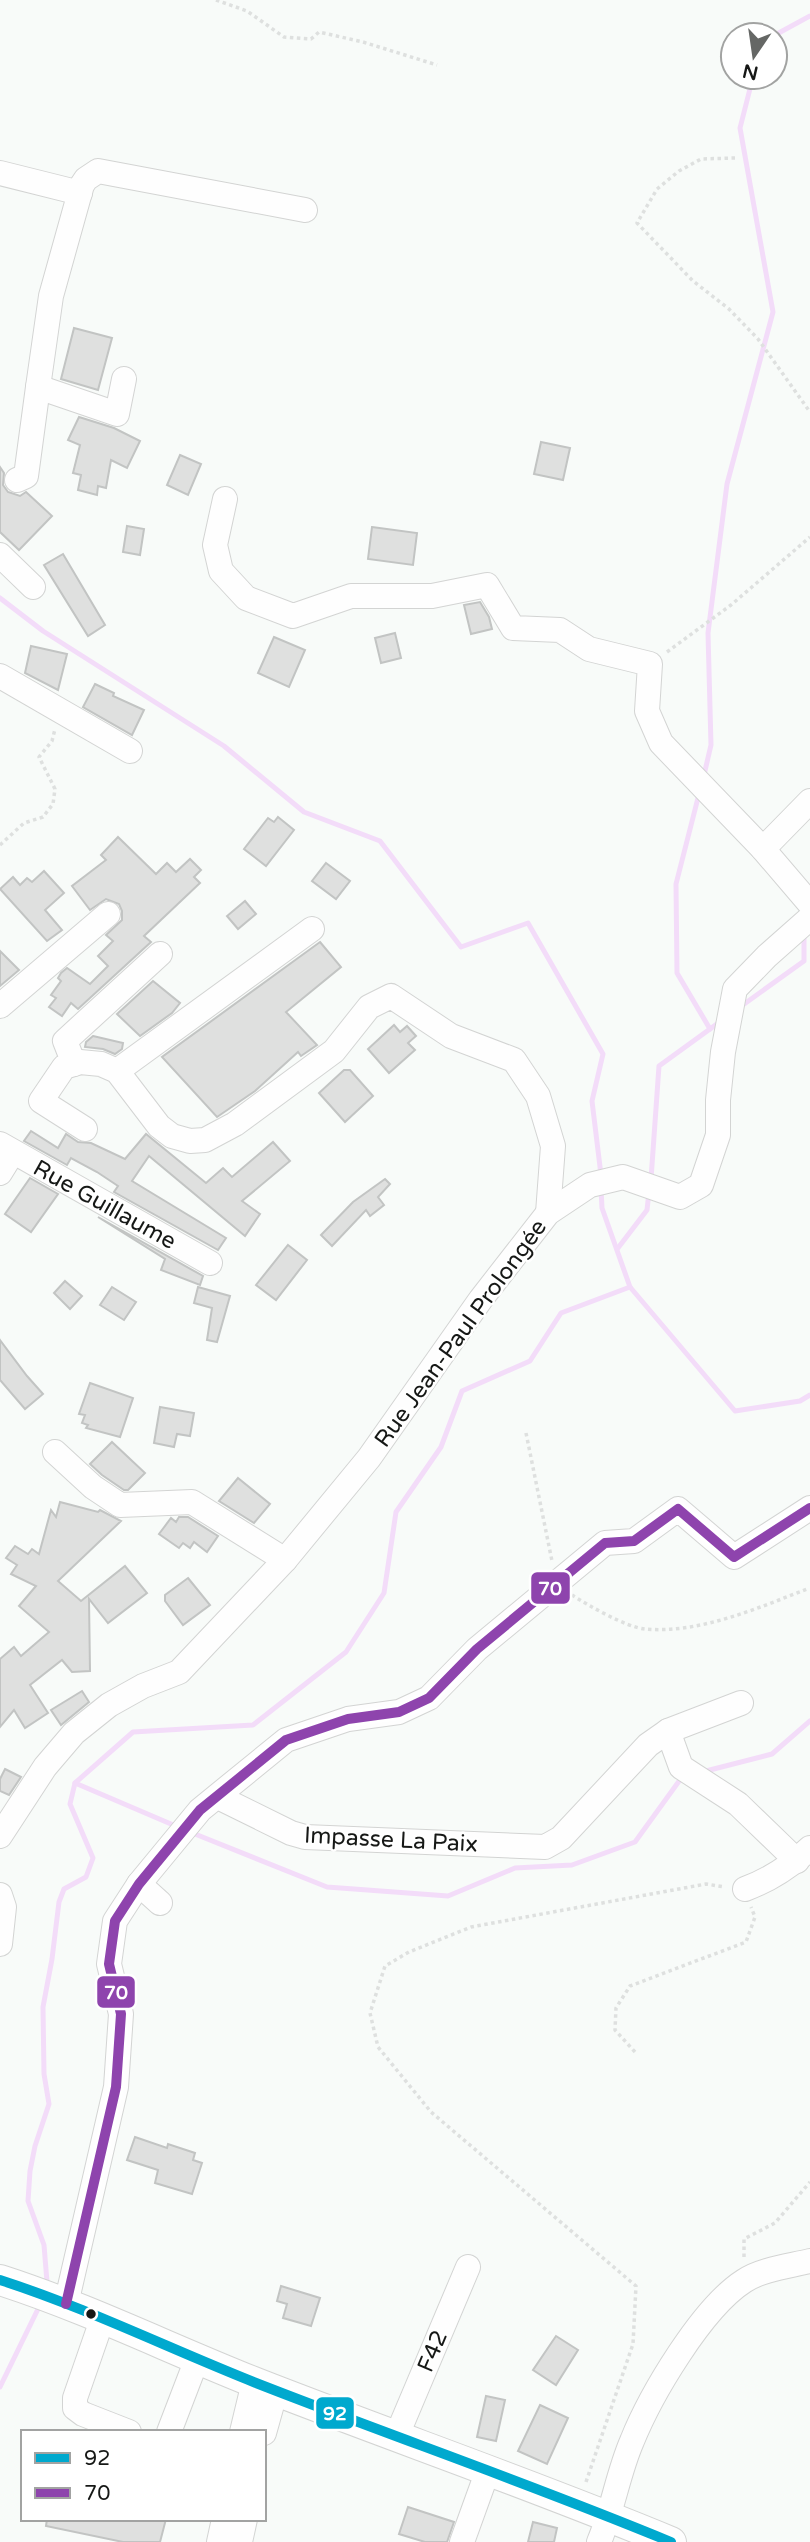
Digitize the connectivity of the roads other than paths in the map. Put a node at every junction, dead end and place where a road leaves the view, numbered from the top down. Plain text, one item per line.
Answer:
1 (0, 173) edge
2 (80, 193) junction
3 (305, 210) dead end
4 (124, 379) dead end
5 (38, 387) junction
6 (17, 480) dead end
7 (225, 499) dead end
8 (0, 555) edge
9 (33, 587) dead end
10 (0, 676) edge
11 (130, 751) dead end
12 (810, 801) edge
13 (763, 849) junction
14 (810, 904) edge
15 (108, 915) dead end
16 (810, 918) edge
17 (312, 929) dead end
18 (160, 954) dead end
19 (0, 1006) edge
20 (74, 1064) junction
21 (117, 1071) junction
22 (85, 1129) dead end
23 (6, 1148) edge
24 (0, 1173) edge
25 (548, 1213) junction
26 (210, 1263) dead end
27 (55, 1452) dead end
28 (810, 1508) edge
29 (285, 1560) junction
30 (741, 1703) dead end
31 (668, 1731) junction
32 (218, 1797) junction
33 (0, 1836) edge
34 (804, 1854) edge
35 (139, 1884) junction
36 (745, 1889) road end
37 (0, 1895) edge
38 (160, 1903) dead end
39 (0, 1944) edge
40 (810, 2261) edge
41 (468, 2267) dead end
42 (0, 2280) edge
43 (66, 2304) junction
44 (102, 2320) junction
45 (197, 2359) junction
46 (265, 2386) junction
47 (124, 2430) edge
48 (170, 2430) edge
49 (243, 2430) edge
50 (264, 2430) edge
51 (397, 2435) junction
52 (488, 2470) junction
53 (224, 2521) edge
54 (245, 2521) edge
55 (605, 2529) edge
56 (219, 2542) edge
57 (240, 2542) edge
58 (462, 2542) edge
59 (671, 2542) edge

1 - 2 street
2 - 3 street
2 - 5 street
4 - 5 street
5 - 6 street
7 - 13 street
8 - 9 street
10 - 11 street
12 - 13 street
13 - 14 street
15 - 19 street
16 - 25 street, Rue Jean-Paul Prolongée
17 - 21 street
18 - 20 street
20 - 21 street
20 - 22 street
21 - 25 street
23 - 24 street
23 - 26 street, Rue Guillaume
25 - 29 street, Rue Jean-Paul Prolongée
27 - 29 street
28 - 32 street
29 - 33 street, Rue Jean-Paul Prolongée
30 - 31 street, Impasse La Paix
31 - 32 street, Impasse La Paix
31 - 34 street
32 - 35 street
34 - 36 street
35 - 38 street
35 - 43 street
37 - 39 street
40 - 55 street
41 - 51 street, F42
42 - 43 main road
43 - 44 main road
44 - 45 main road
44 - 47 street
45 - 46 main road
45 - 48 street
46 - 49 street
46 - 50 street
46 - 51 main road
51 - 52 main road
52 - 55 main road
52 - 58 street
53 - 56 street
54 - 57 street
55 - 59 main road

